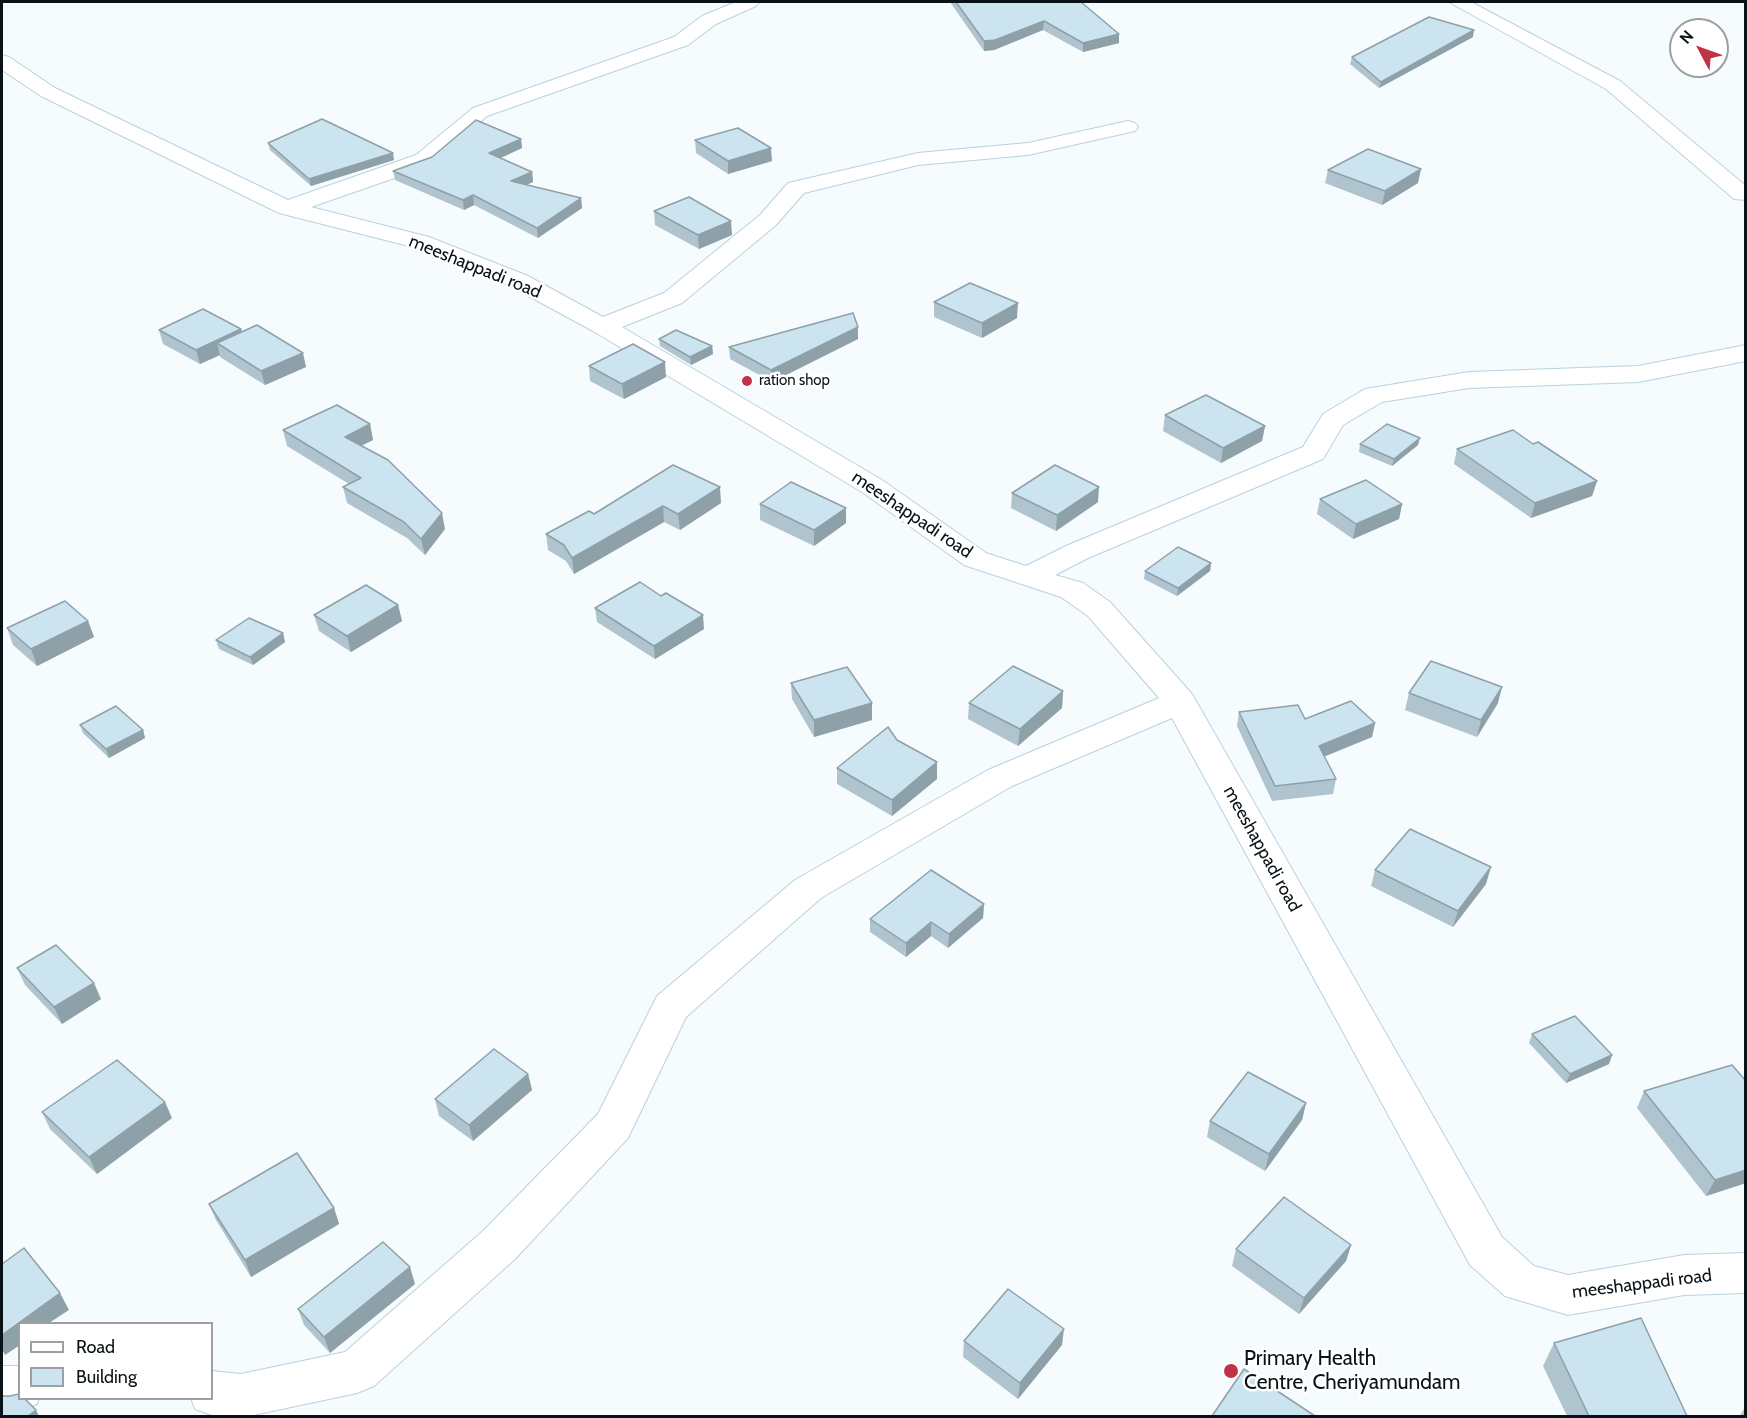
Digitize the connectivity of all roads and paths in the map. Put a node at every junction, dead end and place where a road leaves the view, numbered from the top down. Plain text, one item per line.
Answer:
1 (750, 2) edge
2 (1458, 2) edge
3 (2, 61) edge
4 (1128, 127) dead end
5 (1742, 194) dead end
6 (287, 208) junction
7 (603, 326) junction
8 (1746, 353) edge
9 (1029, 576) junction
10 (1180, 702) junction
11 (1746, 1273) edge
12 (2, 1388) edge
13 (18, 1388) edge
14 (213, 1394) edge

1 - 6 street
2 - 5 street
3 - 6 street, meeshappadi road
4 - 7 street
6 - 7 street, meeshappadi road
7 - 9 street, meeshappadi road
8 - 9 street
9 - 10 street, meeshappadi road
10 - 11 street, meeshappadi road
10 - 14 street
12 - 13 street

